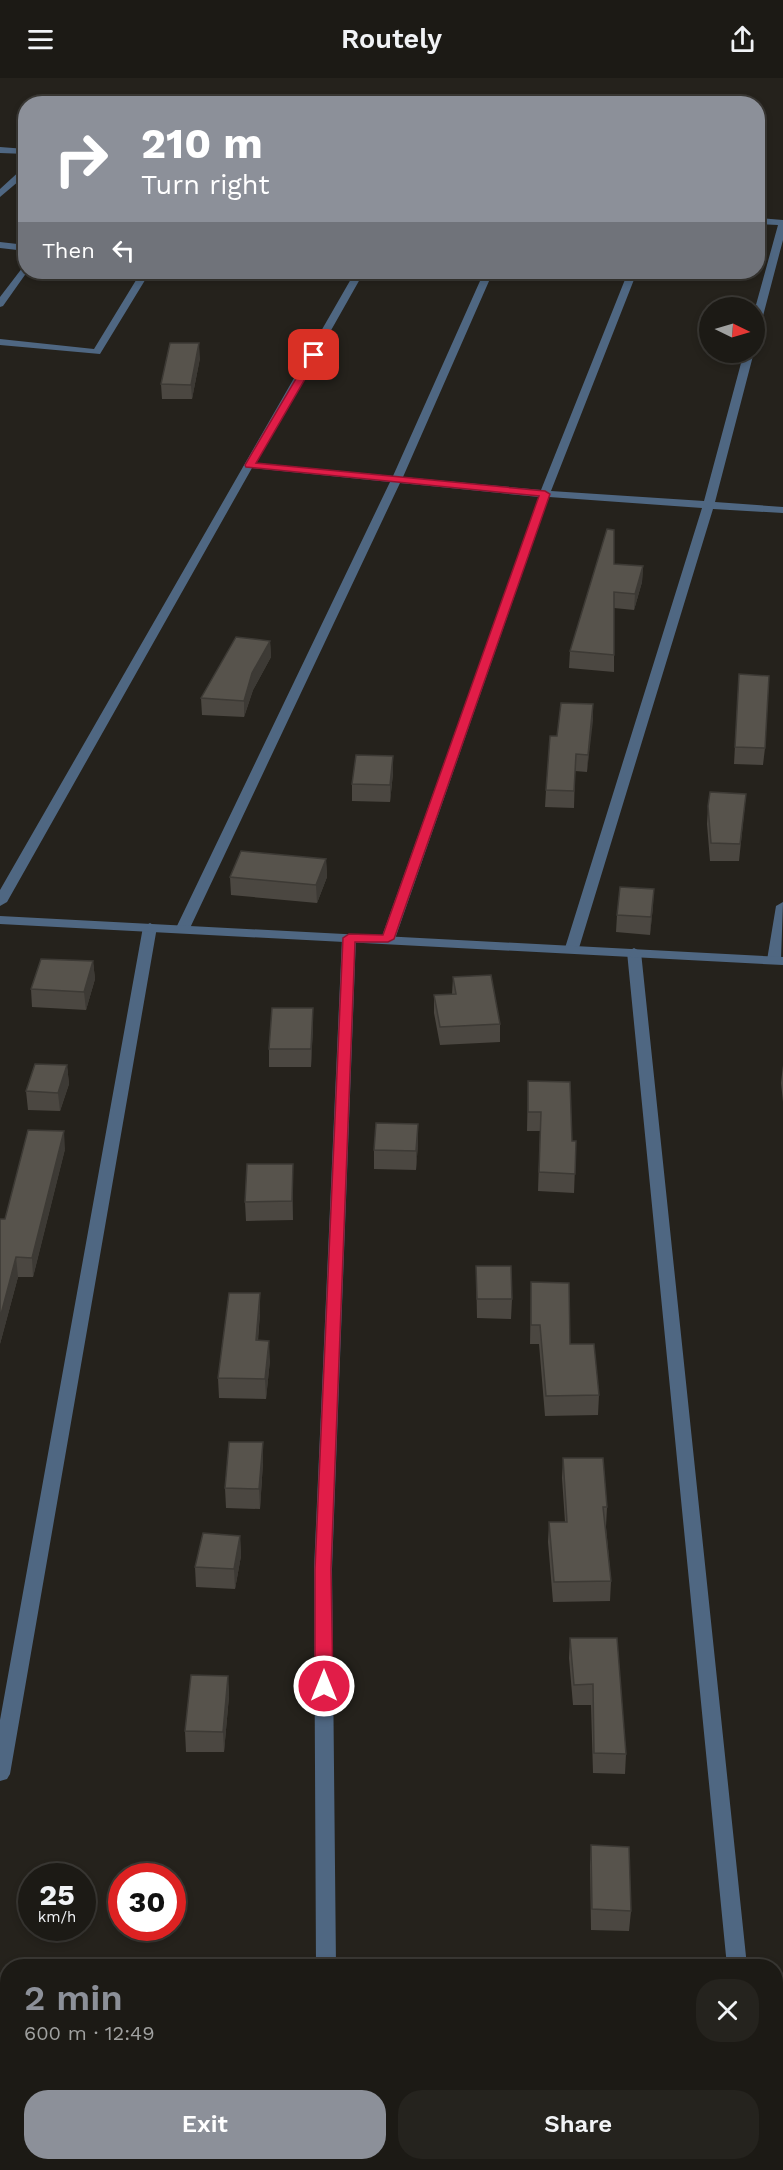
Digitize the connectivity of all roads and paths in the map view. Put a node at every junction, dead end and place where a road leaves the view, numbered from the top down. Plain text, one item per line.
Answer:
1 (0, 150) edge
2 (18, 151) edge
3 (18, 177) edge
4 (0, 194) edge
5 (765, 222) edge
6 (783, 223) edge
7 (0, 245) edge
8 (18, 247) edge
9 (18, 278) edge
10 (141, 279) edge
11 (355, 279) edge
12 (485, 279) edge
13 (630, 279) edge
14 (763, 297) edge
15 (0, 304) edge
16 (0, 342) edge
17 (746, 363) edge
18 (249, 465) junction
19 (396, 481) junction
20 (545, 494) junction
21 (709, 504) junction
22 (783, 510) edge
23 (0, 902) edge
24 (783, 906) edge
25 (0, 920) edge
26 (150, 927) junction
27 (183, 928) junction
28 (349, 938) junction
29 (388, 939) junction
30 (572, 948) junction
31 (634, 952) junction
32 (778, 961) edge
33 (0, 1774) edge
34 (326, 1959) edge
35 (736, 1959) edge

1 - 2 street
3 - 4 street
5 - 6 street
6 - 14 street
7 - 8 street
9 - 15 street
10 - 16 street
11 - 18 street
12 - 19 street
13 - 20 street
17 - 21 street
18 - 19 street
18 - 23 street
19 - 20 street
19 - 27 street
20 - 21 street
20 - 29 street
21 - 22 street
21 - 30 street
24 - 32 street
25 - 26 street
26 - 27 street
26 - 33 street
27 - 28 street
28 - 29 street
28 - 34 street
29 - 30 street
30 - 31 street
31 - 32 street
31 - 35 street

